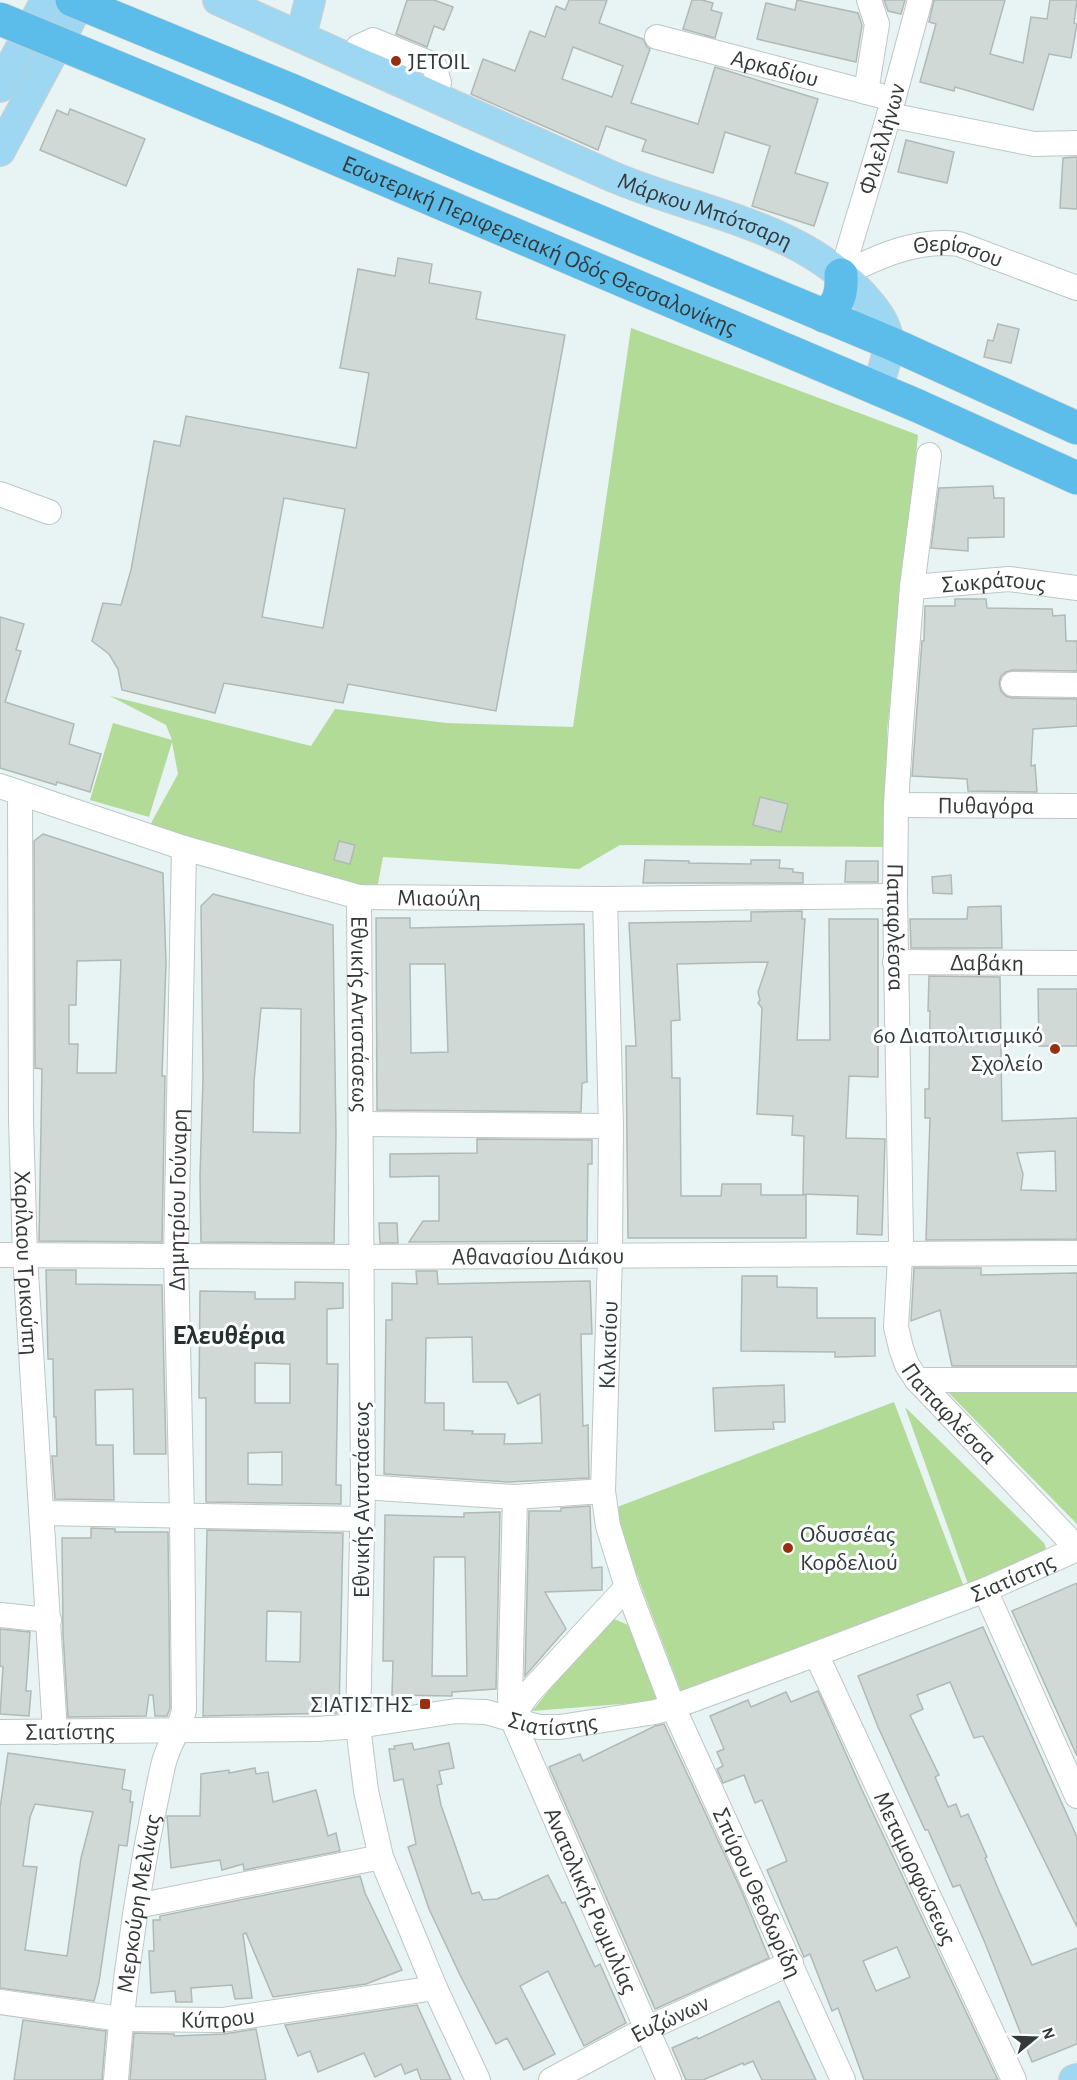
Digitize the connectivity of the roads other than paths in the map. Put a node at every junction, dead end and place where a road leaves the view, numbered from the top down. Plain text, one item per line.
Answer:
1 (46, 0) edge
2 (72, 0) edge
3 (81, 0) edge
4 (218, 0) edge
5 (310, 0) edge
6 (869, 0) edge
7 (920, 0) edge
8 (0, 20) edge
9 (301, 36) junction
10 (657, 37) dead end
11 (358, 47) dead end
12 (0, 87) edge
13 (440, 91) junction
14 (866, 92) junction
15 (891, 107) junction
16 (1077, 143) edge
17 (0, 151) edge
18 (841, 275) junction
19 (1077, 288) edge
20 (824, 316) junction
21 (890, 343) junction
22 (878, 389) junction
23 (1077, 428) edge
24 (929, 455) dead end
25 (1077, 478) edge
26 (0, 494) edge
27 (49, 512) dead end
28 (912, 587) junction
29 (1077, 588) edge
30 (1013, 684) dead end
31 (1077, 684) edge
32 (10, 790) edge
33 (896, 805) junction
34 (1077, 806) edge
35 (184, 848) junction
36 (895, 896) junction
37 (359, 897) junction
38 (605, 899) junction
39 (895, 963) junction
40 (1077, 963) edge
41 (10, 987) edge
42 (361, 1124) junction
43 (611, 1126) junction
44 (1077, 1253) edge
45 (900, 1254) junction
46 (0, 1255) edge
47 (25, 1256) junction
48 (176, 1256) junction
49 (610, 1256) junction
50 (360, 1257) junction
51 (917, 1380) junction
52 (1077, 1380) edge
53 (363, 1487) junction
54 (603, 1491) junction
55 (515, 1497) junction
56 (42, 1514) junction
57 (182, 1517) junction
58 (363, 1519) junction
59 (1077, 1549) edge
60 (627, 1587) junction
61 (985, 1590) junction
62 (0, 1615) edge
63 (49, 1620) junction
64 (816, 1654) junction
65 (673, 1707) junction
66 (513, 1721) junction
67 (358, 1726) junction
68 (178, 1731) junction
69 (0, 1732) edge
70 (56, 1732) junction
71 (1077, 1796) edge
72 (381, 1857) junction
73 (137, 1906) junction
74 (791, 1964) junction
75 (435, 1988) junction
76 (0, 2002) edge
77 (121, 2019) junction
78 (646, 2029) junction
79 (116, 2080) edge
80 (478, 2080) edge
81 (551, 2080) edge
82 (669, 2080) edge
83 (843, 2080) edge
84 (1014, 2080) edge

1 - 12 main road
2 - 20 highway, Εσωτερική Περιφερειακή Οδός Θεσσαλονίκης, bridge
3 - 17 main road
4 - 9 main road, Μάρκου Μπότσαρη
5 - 9 main road
6 - 14 street
7 - 15 street, Φιλελλήνων
8 - 22 highway, Εσωτερική Περιφερειακή Οδός Θεσσαλονίκης, bridge
9 - 13 main road, Μάρκου Μπότσαρη
10 - 14 street, Αρκαδίου
11 - 13 street
13 - 18 main road, Μάρκου Μπότσαρη
14 - 15 street, Αρκαδίου
15 - 16 street, Αρκαδίου
15 - 18 street, Φιλελλήνων
18 - 19 street, Θερίσσου
18 - 20 highway
18 - 21 main road, Μάρκου Μπότσαρη
20 - 21 highway, Εσωτερική Περιφερειακή Οδός Θεσσαλονίκης
21 - 22 main road
21 - 23 highway, Εσωτερική Περιφερειακή Οδός Θεσσαλονίκης
22 - 25 highway, Εσωτερική Περιφερειακή Οδός Θεσσαλονίκης
24 - 28 street, Παπαφλέσσα
26 - 27 street
28 - 29 street, Σωκράτους
28 - 33 street, Παπαφλέσσα
30 - 31 street
32 - 35 street, Μιαούλη
32 - 41 street, Χαρίλαου Τρικούπη
33 - 34 street, Πυθαγόρα
33 - 36 street, Παπαφλέσσα
35 - 37 street, Μιαούλη
35 - 48 street, Δημητρίου Γούναρη
36 - 38 street, Μιαούλη
36 - 39 street, Παπαφλέσσα
37 - 38 street, Μιαούλη
37 - 42 street, Εθνικής Αντιστάσεως
38 - 43 street, Κιλκισίου
39 - 40 street, Δαβάκη
39 - 45 street, Παπαφλέσσα
41 - 47 street, Χαρίλαου Τρικούπη
42 - 43 street
42 - 50 street, Εθνικής Αντιστάσεως
43 - 49 street, Κιλκισίου
44 - 45 street, Αθανασίου Διάκου
45 - 49 street, Αθανασίου Διάκου
45 - 51 street, Παπαφλέσσα
46 - 47 street, Αθανασίου Διάκου
47 - 48 street, Αθανασίου Διάκου
47 - 56 street, Χαρίλαου Τρικούπη
48 - 50 street, Αθανασίου Διάκου
48 - 57 street, Δημητρίου Γούναρη
49 - 50 street, Αθανασίου Διάκου
49 - 54 street, Κιλκισίου
50 - 53 street, Εθνικής Αντιστάσεως
51 - 52 street
51 - 59 street, Παπαφλέσσα
53 - 55 street
53 - 58 street, Εθνικής Αντιστάσεως
54 - 55 street
54 - 60 street, Κιλκισίου
55 - 66 street, Ανατολικής Ρωμυλίας
56 - 57 street
56 - 63 street, Χαρίλαου Τρικούπη
57 - 58 street
57 - 68 street, Δημητρίου Γούναρη
58 - 67 street, Εθνικής Αντιστάσεως
59 - 61 street, Σιατίστης
60 - 65 street, Κιλκισίου
60 - 66 street
61 - 64 street, Σιατίστης
61 - 71 street
62 - 63 street
63 - 70 street, Χαρίλαου Τρικούπη
64 - 65 street, Σιατίστης
64 - 84 street, Μεταμορφώσεως
65 - 66 street, Σιατίστης
65 - 74 street, Σπύρου Θεοδωρίδη
66 - 67 street, Σιατίστης
66 - 78 street, Ανατολικής Ρωμυλίας
67 - 68 street, Σιατίστης
67 - 72 street, Εθνικής Αντιστάσεως
68 - 70 street, Σιατίστης
68 - 73 street, Μερκούρη Μελίνας
69 - 70 street, Σιατίστης
72 - 73 street
72 - 75 street, Εθνικής Αντιστάσεως
73 - 77 street, Μερκούρη Μελίνας
74 - 78 street, Ευζώνων
74 - 83 street, Σπύρου Θεοδωρίδη
75 - 77 street, Κύπρου
75 - 80 street, Εθνικής Αντιστάσεως
76 - 77 street, Κύπρου
77 - 79 street, Μερκούρη Μελίνας
78 - 81 street, Ευζώνων
78 - 82 street, Ανατολικής Ρωμυλίας

